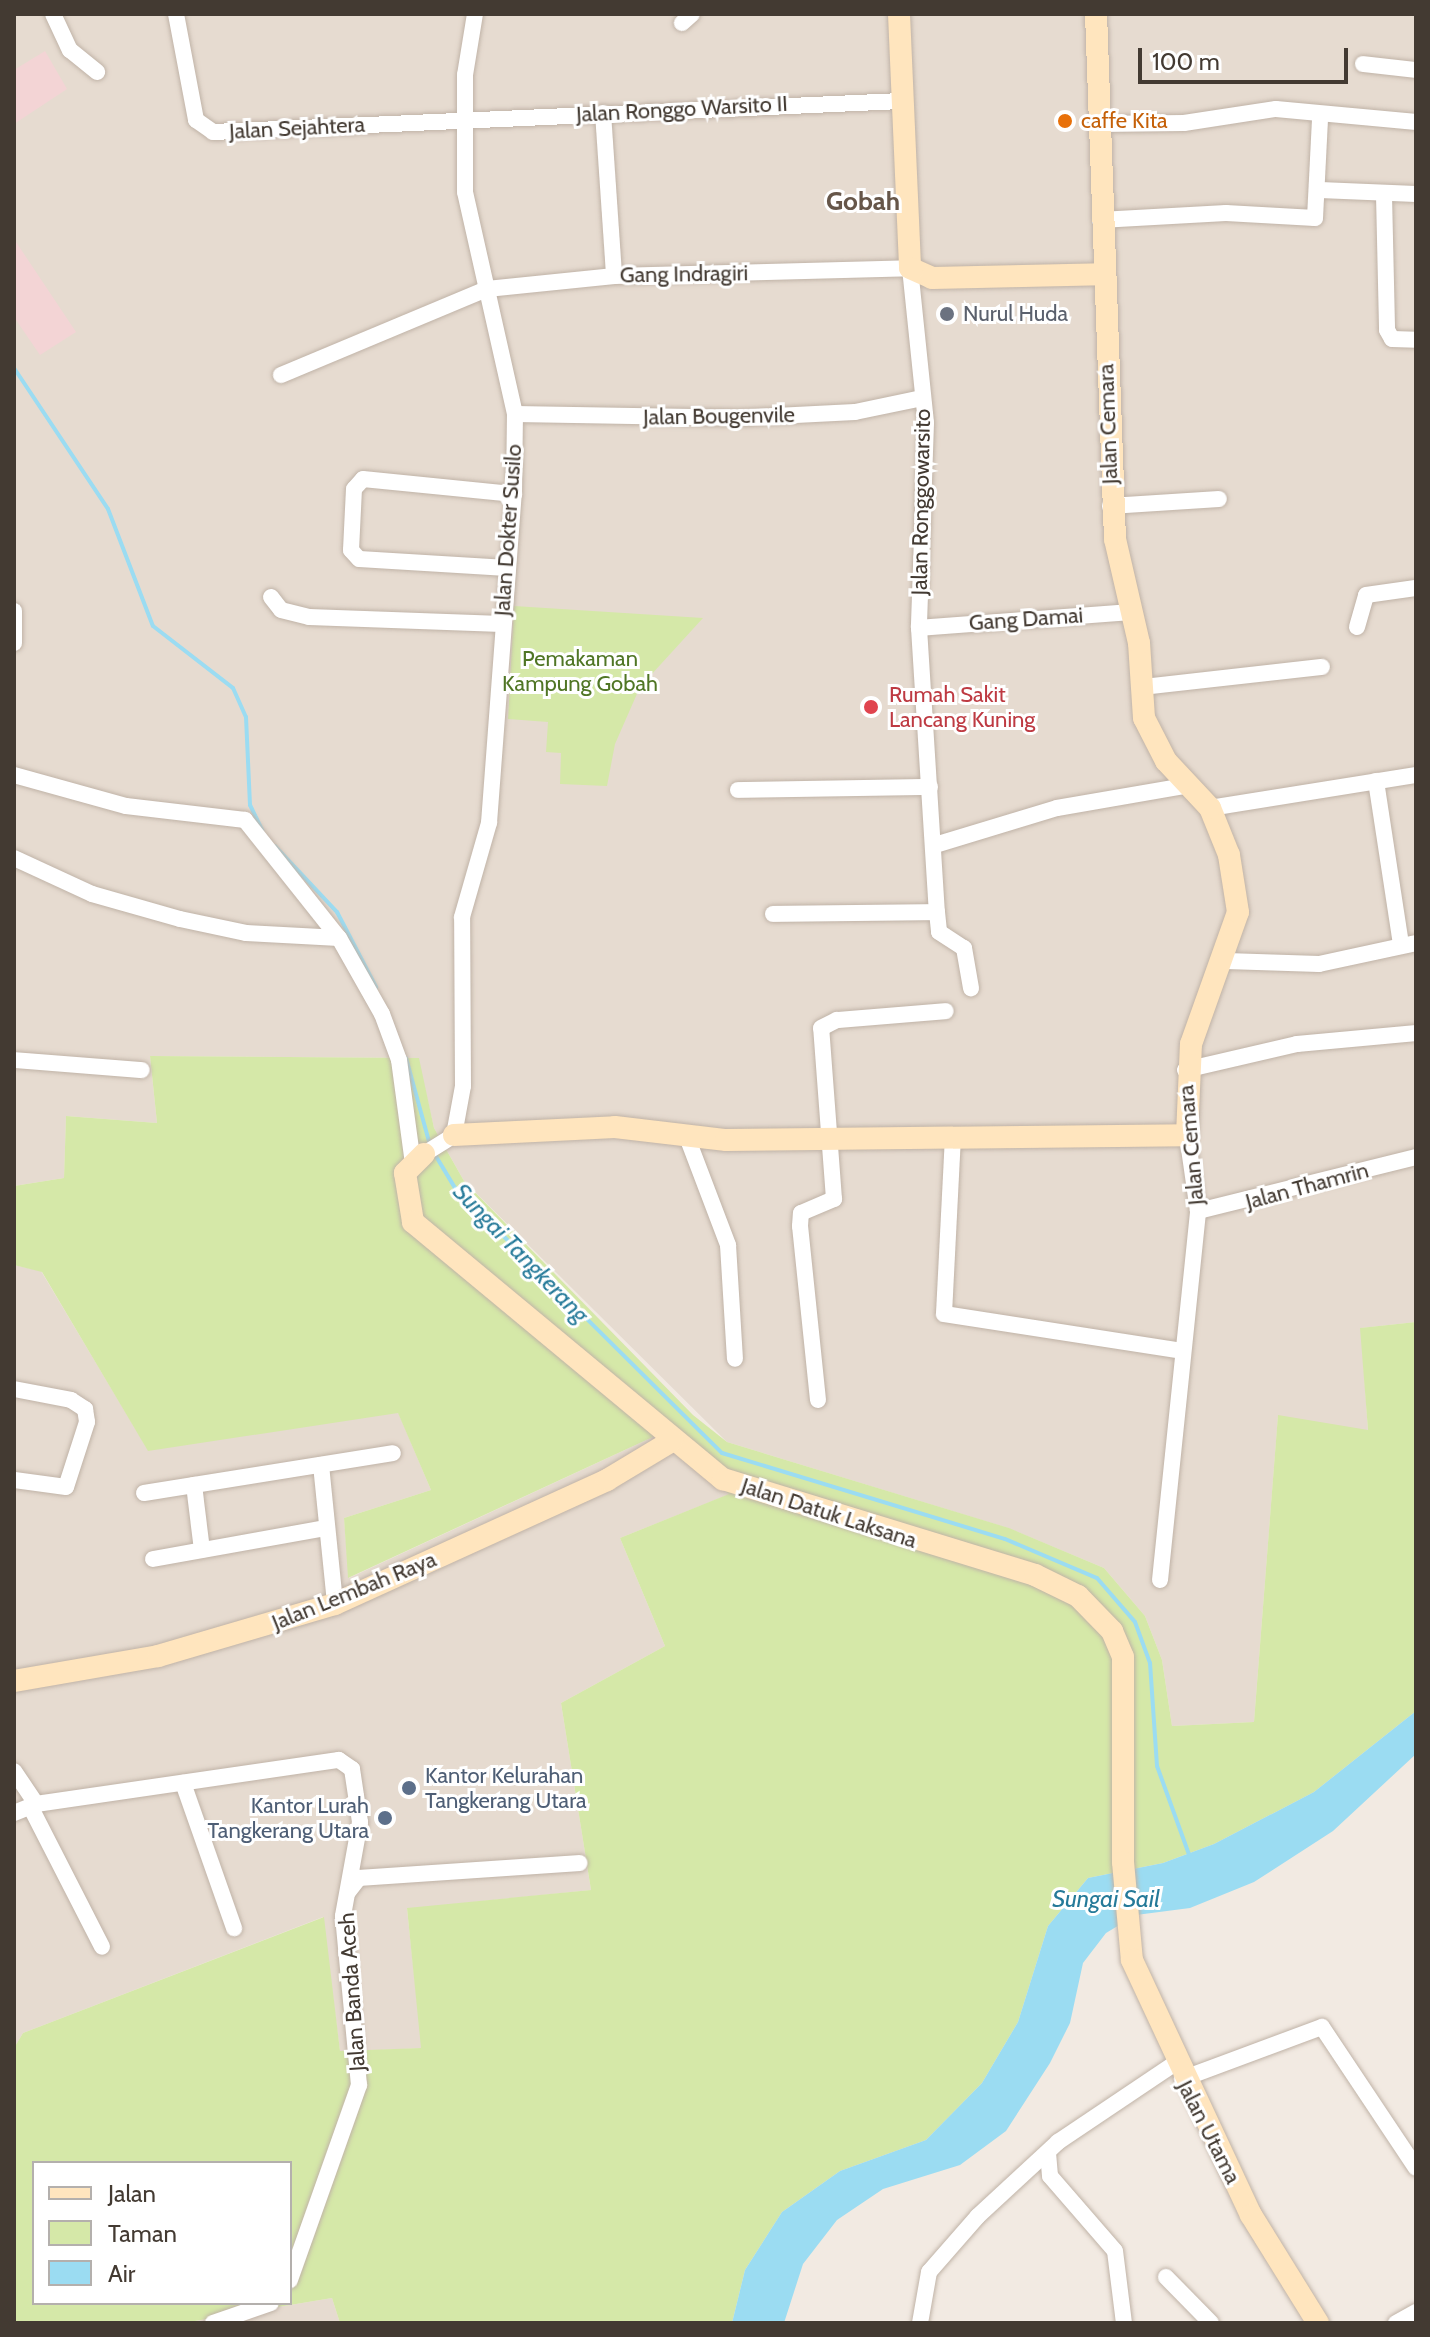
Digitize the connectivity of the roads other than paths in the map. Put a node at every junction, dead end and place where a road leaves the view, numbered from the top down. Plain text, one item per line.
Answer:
1 (53, 14) edge
2 (176, 14) edge
3 (475, 14) edge
4 (899, 14) edge
5 (1096, 14) edge
6 (1363, 64) dead end
7 (1416, 70) edge
8 (97, 72) dead end
9 (901, 101) junction
10 (603, 113) junction
11 (463, 117) junction
12 (1320, 118) junction
13 (1416, 122) edge
14 (1097, 124) junction
15 (1320, 190) junction
16 (1416, 194) edge
17 (1384, 195) junction
18 (1100, 220) junction
19 (910, 268) junction
20 (1102, 274) junction
21 (614, 276) junction
22 (487, 289) junction
23 (1416, 340) edge
24 (281, 375) dead end
25 (922, 398) junction
26 (515, 414) junction
27 (514, 494) junction
28 (1219, 499) dead end
29 (1110, 506) junction
30 (507, 568) junction
31 (1416, 588) edge
32 (271, 597) dead end
33 (14, 611) edge
34 (1133, 612) junction
35 (502, 624) junction
36 (1357, 627) dead end
37 (919, 628) junction
38 (14, 643) edge
39 (1322, 667) dead end
40 (1143, 687) junction
41 (14, 775) edge
42 (1416, 775) edge
43 (1376, 781) junction
44 (1185, 786) junction
45 (930, 787) junction
46 (738, 790) dead end
47 (1210, 808) junction
48 (935, 845) junction
49 (14, 858) edge
50 (937, 912) junction
51 (773, 914) dead end
52 (339, 938) junction
53 (1408, 944) edge
54 (1226, 961) junction
55 (971, 988) dead end
56 (946, 1011) dead end
57 (1416, 1033) edge
58 (14, 1060) edge
59 (142, 1070) dead end
60 (1185, 1070) junction
61 (1187, 1135) junction
62 (452, 1136) junction
63 (953, 1136) junction
64 (687, 1137) junction
65 (830, 1140) junction
66 (1416, 1157) edge
67 (418, 1158) junction
68 (1198, 1211) junction
69 (1182, 1351) junction
70 (735, 1359) dead end
71 (14, 1389) edge
72 (818, 1400) dead end
73 (672, 1441) junction
74 (393, 1453) dead end
75 (321, 1465) junction
76 (14, 1480) edge
77 (194, 1485) junction
78 (144, 1493) dead end
79 (326, 1528) junction
80 (202, 1550) junction
81 (153, 1559) dead end
82 (1160, 1580) dead end
83 (335, 1604) junction
84 (14, 1681) edge
85 (14, 1771) edge
86 (183, 1783) junction
87 (33, 1805) junction
88 (14, 1813) edge
89 (579, 1863) dead end
90 (347, 1892) junction
91 (234, 1928) dead end
92 (1127, 1928) joint
93 (102, 1947) dead end
94 (1178, 2071) junction
95 (1048, 2153) junction
96 (1416, 2168) edge
97 (292, 2274) edge
98 (1166, 2277) dead end
99 (265, 2305) edge
100 (1416, 2312) edge
101 (213, 2323) edge
102 (920, 2323) edge
103 (1124, 2323) edge
104 (1211, 2323) edge
105 (1318, 2323) edge
106 (1396, 2323) edge

1 - 8 street
2 - 11 street, Jalan Sejahtera
3 - 11 street, Jalan Dokter Susilo
4 - 9 street, Jalan Ronggowarsito
5 - 14 street, Jalan Cemara
6 - 7 street
9 - 10 street, Jalan Ronggo Warsito II
9 - 19 street, Jalan Ronggowarsito
10 - 11 street, Jalan Ronggo Warsito II
10 - 21 street
11 - 22 street, Jalan Dokter Susilo
12 - 13 street
12 - 14 street
12 - 15 street
14 - 18 street, Jalan Cemara
15 - 17 street
15 - 18 street
16 - 17 street
17 - 23 street
18 - 20 street, Jalan Cemara
19 - 20 street, Gang Indragiri
19 - 21 street, Gang Indragiri
19 - 25 street, Jalan Ronggowarsito
20 - 29 street, Jalan Cemara
21 - 22 street, Gang Indragiri
22 - 24 street, Gang Indragiri
22 - 26 street, Jalan Dokter Susilo
25 - 26 street, Jalan Bougenvile
25 - 37 street, Jalan Ronggowarsito
26 - 27 street, Jalan Dokter Susilo
27 - 30 street, Jalan Dokter Susilo
27 - 30 street
28 - 29 street
29 - 34 street, Jalan Cemara
30 - 35 street, Jalan Dokter Susilo
31 - 36 street
32 - 35 street
33 - 38 street
34 - 37 street, Gang Damai
34 - 40 street, Jalan Cemara
35 - 62 street, Jalan Dokter Susilo
37 - 45 street, Jalan Ronggowarsito
39 - 40 street
40 - 44 street, Jalan Cemara
41 - 52 street
42 - 43 street
43 - 47 street
43 - 53 street
44 - 47 street, Jalan Cemara
44 - 48 street
45 - 46 street
45 - 48 street, Jalan Ronggowarsito
47 - 54 street, Jalan Cemara
48 - 50 street, Jalan Ronggowarsito
49 - 52 street
50 - 51 street
50 - 55 street
52 - 67 street
53 - 54 street
54 - 60 street, Jalan Cemara
56 - 65 street
57 - 60 street
58 - 59 street
60 - 61 street, Jalan Cemara
61 - 63 street
61 - 68 street, Jalan Cemara
62 - 64 street
62 - 67 street
63 - 65 street
63 - 69 street
64 - 65 street
64 - 70 street
65 - 72 street
66 - 68 street, Jalan Thamrin
67 - 73 street, Jalan Datuk Laksana
68 - 69 street, Jalan Cemara
69 - 82 street, Jalan Cemara
71 - 76 street
73 - 83 street, Jalan Lembah Raya
73 - 92 street, Jalan Datuk Laksana
74 - 75 street
75 - 77 street
75 - 79 street
77 - 78 street
77 - 80 street
79 - 80 street
79 - 83 street
80 - 81 street
83 - 84 street, Jalan Lembah Raya
85 - 87 street
86 - 87 street, Jalan Banda Aceh
86 - 90 street, Jalan Banda Aceh
86 - 91 street
87 - 88 street, Jalan Banda Aceh
87 - 93 street
89 - 90 street
90 - 97 street, Jalan Banda Aceh
92 - 94 street, Jalan Utama
94 - 95 street
94 - 96 street
94 - 105 street, Jalan Utama
95 - 102 street
95 - 103 street
98 - 104 street
99 - 101 street
100 - 106 street

